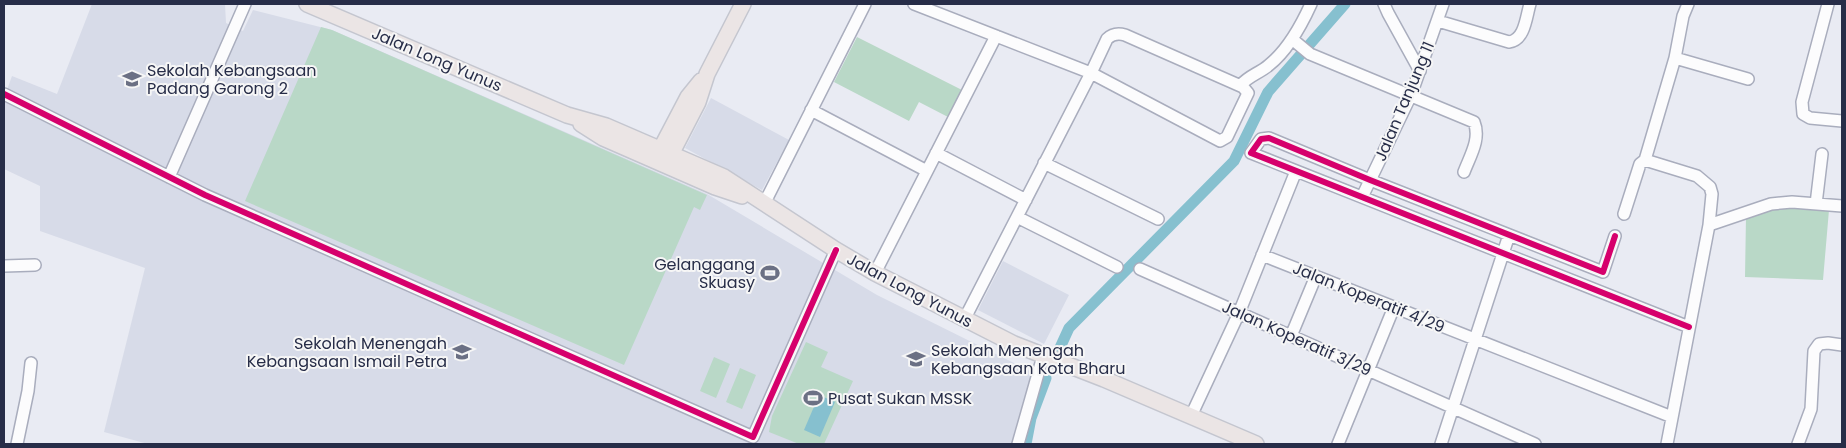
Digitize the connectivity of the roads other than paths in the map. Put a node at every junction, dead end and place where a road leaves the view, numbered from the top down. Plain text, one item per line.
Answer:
1 (245, 4) edge
2 (307, 4) edge
3 (743, 4) edge
4 (865, 4) edge
5 (914, 4) edge
6 (1310, 4) edge
7 (1384, 4) edge
8 (1443, 4) edge
9 (1530, 4) edge
10 (1688, 4) edge
11 (1828, 4) edge
12 (1438, 21) junction
13 (996, 36) junction
14 (1292, 39) junction
15 (1675, 58) junction
16 (1420, 71) junction
17 (1091, 73) junction
18 (1748, 79) dead end
19 (1240, 86) junction
20 (4, 94) edge
21 (1411, 95) junction
22 (811, 110) junction
23 (1842, 121) edge
24 (936, 153) junction
25 (1822, 154) dead end
26 (663, 157) junction
27 (1645, 160) junction
28 (1044, 163) junction
29 (1296, 170) junction
30 (927, 171) junction
31 (1464, 172) dead end
32 (170, 177) junction
33 (1370, 180) junction
34 (1362, 197) junction
35 (1026, 200) junction
36 (764, 204) junction
37 (1816, 204) junction
38 (1842, 206) edge
39 (1624, 214) dead end
40 (1017, 217) junction
41 (1158, 219) dead end
42 (1709, 225) junction
43 (1509, 235) junction
44 (1615, 236) dead end
45 (836, 250) junction
46 (1504, 253) junction
47 (1262, 255) junction
48 (35, 264) dead end
49 (4, 266) edge
50 (1117, 267) dead end
51 (1140, 270) dead end
52 (875, 273) junction
53 (1316, 276) junction
54 (1394, 307) junction
55 (1239, 313) junction
56 (965, 318) junction
57 (1689, 327) junction
58 (1290, 336) junction
59 (1476, 340) junction
60 (1842, 345) edge
61 (1043, 356) junction
62 (31, 363) dead end
63 (1368, 370) junction
64 (1453, 408) junction
65 (1191, 416) junction
66 (1672, 417) junction
67 (17, 444) edge
68 (1018, 444) edge
69 (1254, 444) edge
70 (1338, 444) edge
71 (1441, 444) edge
72 (1535, 444) edge
73 (1667, 444) edge
74 (1798, 444) edge

1 - 32 street
2 - 26 main road, Jalan Long Yunus
3 - 26 main road
4 - 22 street
5 - 13 street
6 - 14 street
7 - 16 street
8 - 12 street, Jalan Tanjung 11
9 - 12 street
10 - 15 street
11 - 23 street
12 - 16 street, Jalan Tanjung 11
13 - 17 street
13 - 24 street
14 - 19 street
14 - 21 street
15 - 18 street
15 - 27 street
16 - 21 street, Jalan Tanjung 11
17 - 19 street
17 - 19 street
17 - 28 street
20 - 32 street
21 - 31 street
21 - 33 street, Jalan Tanjung 11
22 - 30 street
22 - 36 street
24 - 30 street
24 - 35 street
25 - 37 street
26 - 36 main road, Jalan Long Yunus
27 - 39 street
27 - 42 street
28 - 35 street
28 - 41 street
29 - 33 street
29 - 34 street
29 - 47 street
30 - 52 street
32 - 45 street
33 - 34 street, Jalan Tanjung 11
33 - 43 street
34 - 46 street
35 - 40 street
36 - 45 main road, Jalan Long Yunus
37 - 38 street
37 - 42 street
40 - 50 street
40 - 56 street
42 - 57 street
43 - 44 street
43 - 46 street
45 - 52 main road, Jalan Long Yunus
46 - 57 street
46 - 59 street
47 - 53 street, Jalan Koperatif 4/29
47 - 55 street
48 - 49 street
51 - 55 street, Jalan Koperatif 3/29
52 - 56 main road, Jalan Long Yunus
53 - 54 street, Jalan Koperatif 4/29
53 - 58 street
54 - 59 street, Jalan Koperatif 4/29
54 - 63 street
55 - 58 street, Jalan Koperatif 3/29
55 - 65 street
56 - 61 main road, Jalan Long Yunus
57 - 66 street
58 - 63 street, Jalan Koperatif 3/29
59 - 64 street
59 - 66 street, Jalan Koperatif 4/29
60 - 74 street
61 - 65 main road, Jalan Long Yunus
61 - 68 street
62 - 67 street
63 - 64 street, Jalan Koperatif 3/29
63 - 70 street
64 - 71 street
64 - 72 street, Jalan Koperatif 3/29
65 - 69 main road, Jalan Long Yunus
66 - 73 street

